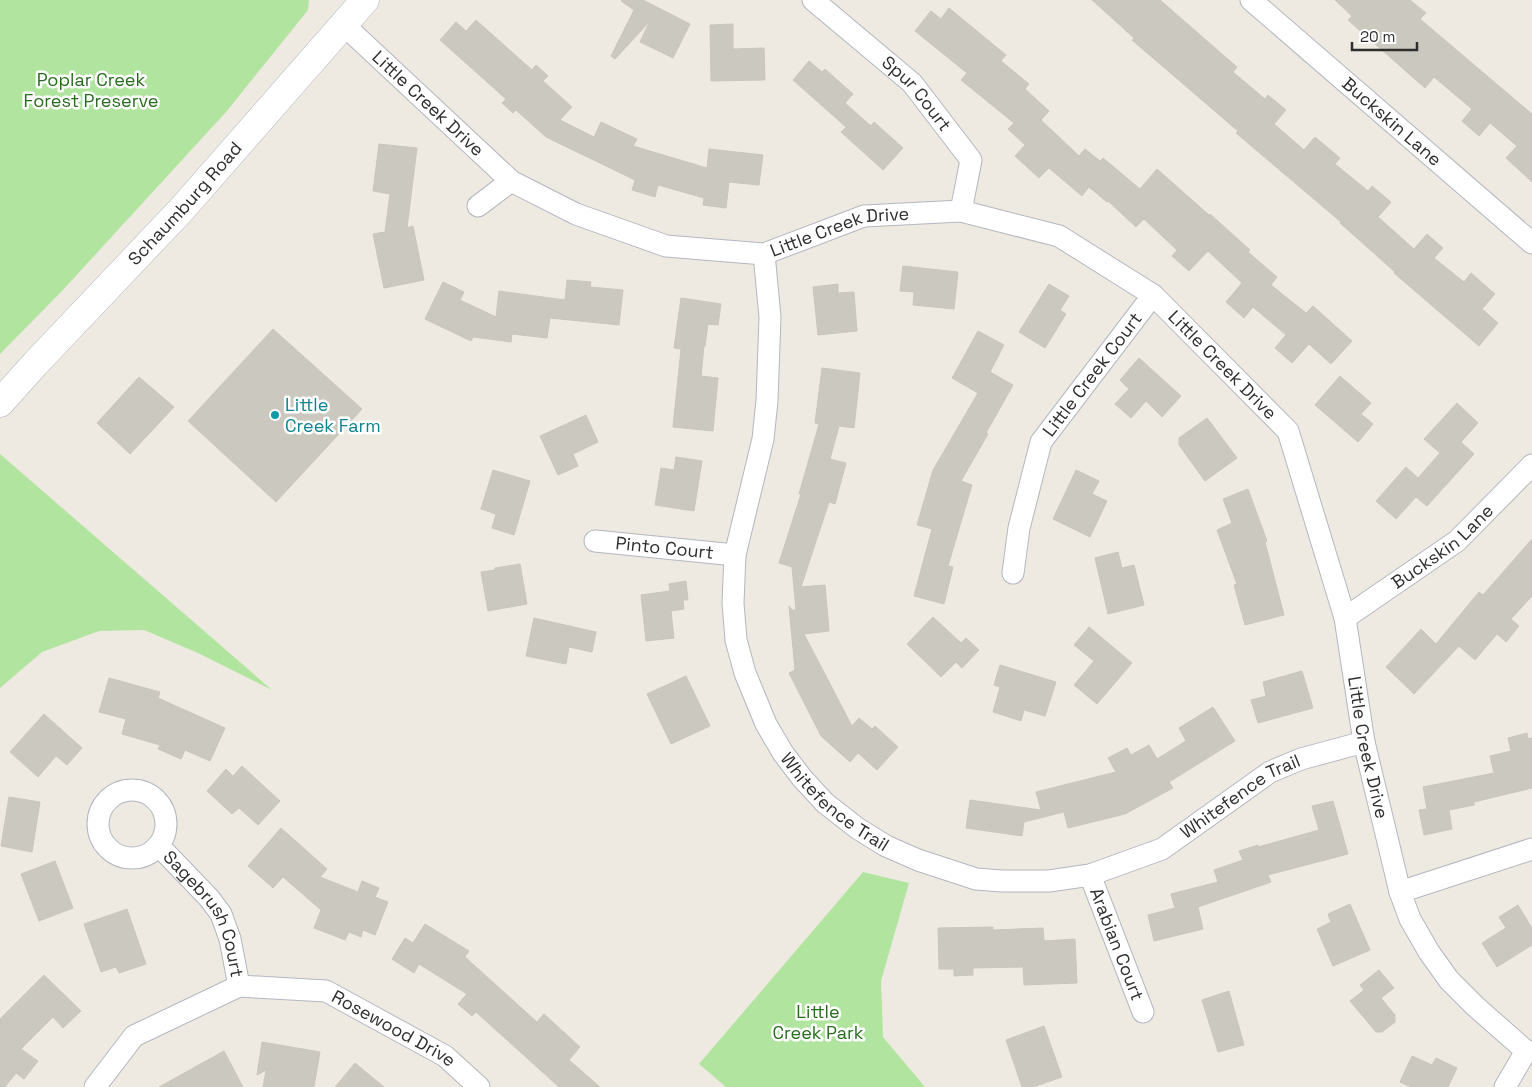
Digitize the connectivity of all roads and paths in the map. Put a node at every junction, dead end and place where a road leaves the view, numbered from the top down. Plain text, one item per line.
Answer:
1 (365, 0) edge
2 (813, 0) edge
3 (1252, 0) edge
4 (344, 26) junction
5 (511, 181) junction
6 (478, 206) dead end
7 (961, 211) junction
8 (1532, 243) edge
9 (764, 254) junction
10 (1153, 296) junction
11 (0, 403) edge
12 (1532, 466) edge
13 (595, 541) dead end
14 (735, 555) junction
15 (1013, 574) dead end
16 (1345, 618) junction
17 (1364, 742) junction
18 (159, 846) dead end
19 (1532, 849) edge
20 (1090, 876) junction
21 (1400, 892) junction
22 (239, 986) junction
23 (1142, 1012) dead end
24 (1529, 1052) edge
25 (95, 1087) edge
26 (479, 1087) edge
27 (1504, 1087) edge

1 - 4 main road, Schaumburg Road
2 - 7 street, Spur Court
3 - 8 street, Buckskin Lane
4 - 5 street, Little Creek Drive
4 - 11 main road, Schaumburg Road
5 - 6 street
5 - 9 street, Little Creek Drive
7 - 9 street, Little Creek Drive
7 - 10 street, Little Creek Drive
9 - 14 street, Whitefence Trail
10 - 15 street, Little Creek Court
10 - 16 street, Little Creek Drive
12 - 16 street, Buckskin Lane
13 - 14 street, Pinto Court
14 - 20 street, Whitefence Trail
16 - 17 street, Little Creek Drive
17 - 20 street, Whitefence Trail
17 - 21 street, Little Creek Drive
18 - 22 street, Sagebrush Court
19 - 21 street
20 - 23 street, Arabian Court
21 - 24 street, Little Creek Drive
22 - 25 street, Rosewood Drive
22 - 26 street, Rosewood Drive
24 - 27 street

